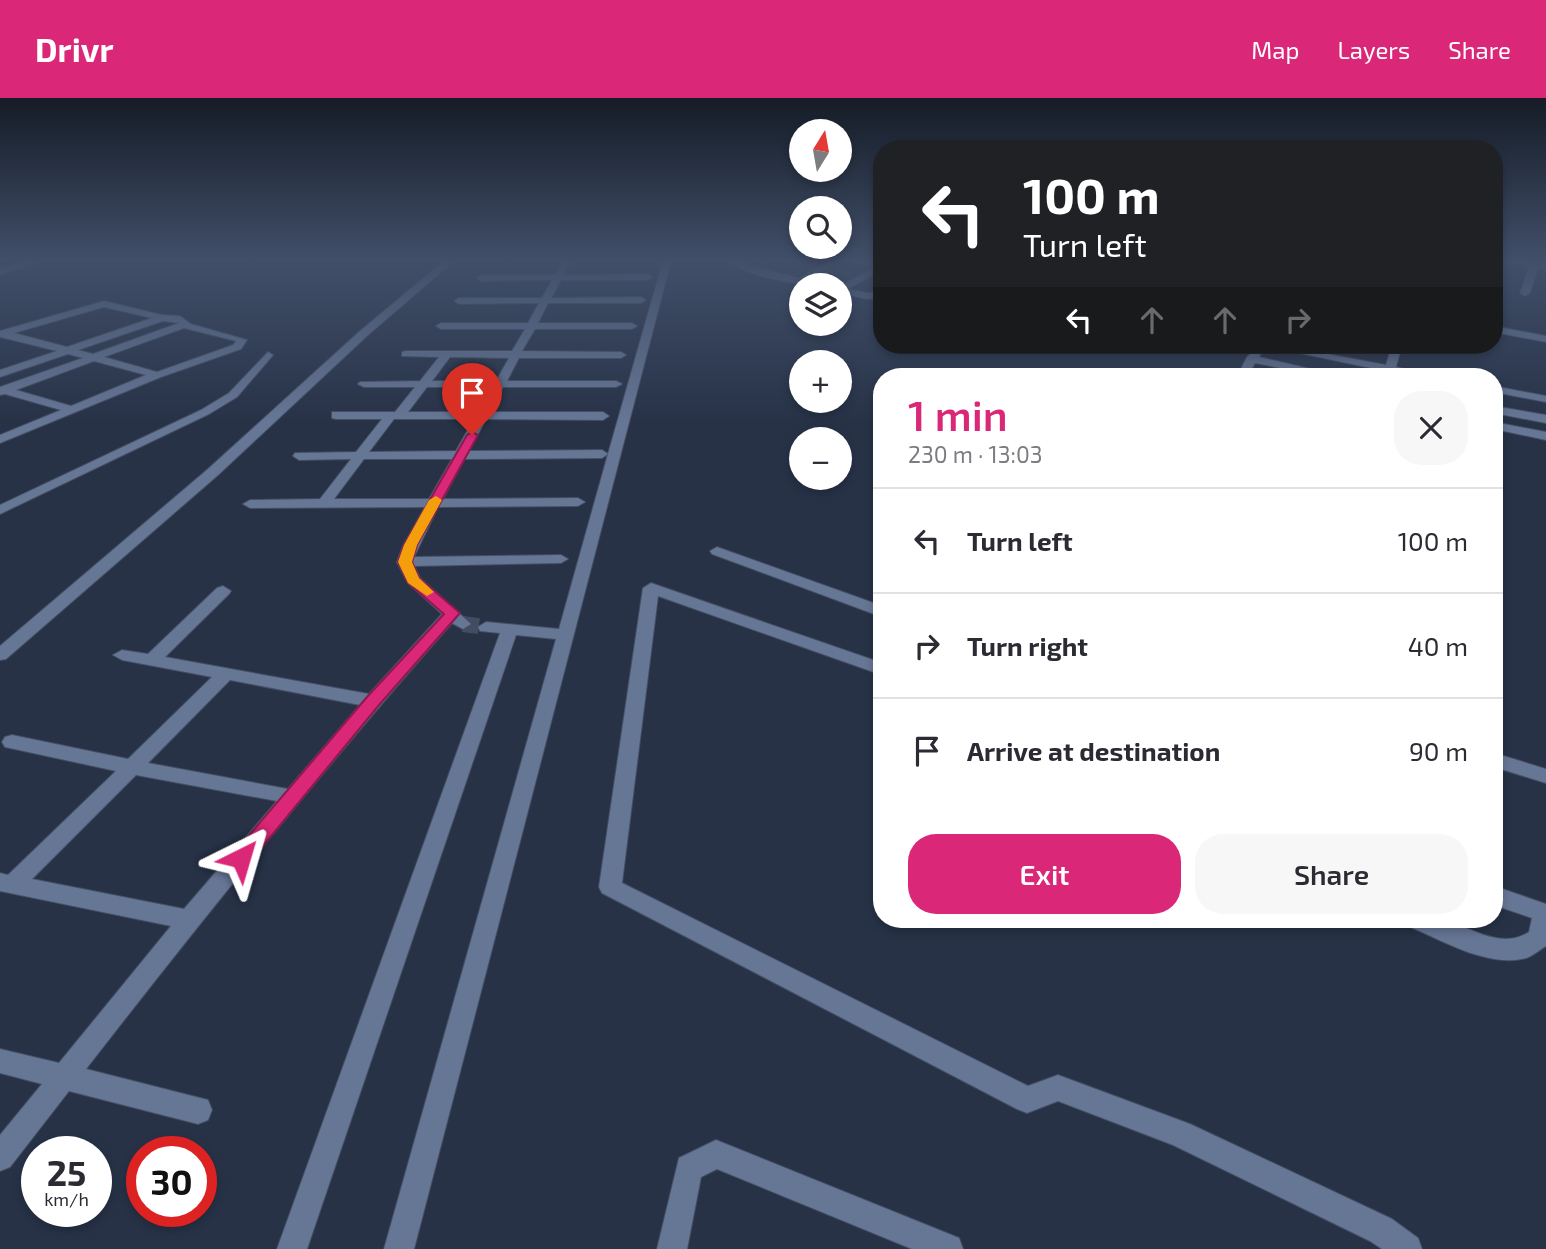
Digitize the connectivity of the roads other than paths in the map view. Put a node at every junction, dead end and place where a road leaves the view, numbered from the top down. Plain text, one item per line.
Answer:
1 (66, 315) edge
2 (148, 315) edge
3 (385, 315) edge
4 (538, 315) edge
5 (652, 315) edge
6 (162, 318) junction
7 (185, 325) junction
8 (441, 326) dead end
9 (532, 326) junction
10 (632, 326) dead end
11 (1503, 331) edge
12 (2, 333) edge
13 (1546, 339) edge
14 (66, 350) junction
15 (406, 354) dead end
16 (447, 354) junction
17 (1256, 354) edge
18 (1311, 354) edge
19 (268, 355) dead end
20 (516, 355) junction
21 (621, 355) dead end
22 (90, 357) junction
23 (1251, 359) junction
24 (1246, 368) edge
25 (1296, 368) edge
26 (1385, 368) edge
27 (0, 374) edge
28 (157, 375) junction
29 (364, 384) dead end
30 (422, 384) junction
31 (500, 384) junction
32 (616, 384) dead end
33 (2, 391) edge
34 (1503, 391) edge
35 (1546, 399) edge
36 (73, 410) junction
37 (1503, 411) edge
38 (336, 415) dead end
39 (395, 415) junction
40 (483, 415) junction
41 (603, 416) dead end
42 (1546, 419) edge
43 (1503, 427) edge
44 (1546, 436) edge
45 (0, 439) edge
46 (602, 454) dead end
47 (461, 455) junction
48 (299, 456) dead end
49 (359, 456) junction
50 (435, 502) junction
51 (579, 502) dead end
52 (324, 503) junction
53 (250, 504) dead end
54 (0, 510) edge
55 (717, 551) dead end
56 (561, 559) dead end
57 (405, 562) junction
58 (223, 591) dead end
59 (873, 609) edge
60 (486, 626) tunnel mouth
61 (510, 629) junction
62 (565, 635) junction
63 (2, 652) edge
64 (122, 655) dead end
65 (151, 661) junction
66 (873, 666) edge
67 (225, 675) junction
68 (373, 701) junction
69 (12, 742) dead end
70 (1503, 763) edge
71 (131, 768) junction
72 (1546, 776) edge
73 (292, 797) junction
74 (7, 883) edge
75 (1503, 898) edge
76 (1545, 914) edge
77 (189, 920) junction
78 (1439, 928) edge
79 (0, 1061) edge
80 (66, 1077) junction
81 (198, 1110) dead end
82 (0, 1157) edge
83 (292, 1249) edge
84 (399, 1249) edge
85 (672, 1249) edge
86 (948, 1249) edge
87 (1407, 1249) edge

1 - 12 street
2 - 6 street
3 - 63 street
4 - 9 street
5 - 62 street
6 - 7 street
6 - 14 street
7 - 22 street
7 - 28 street
8 - 9 street
9 - 10 street
9 - 20 street
11 - 13 street
12 - 14 street
14 - 22 street
14 - 27 street
15 - 16 street
16 - 20 street
16 - 30 street
17 - 23 street
18 - 26 street
19 - 54 street
20 - 21 street
20 - 31 street
22 - 28 street
22 - 33 street
23 - 24 street
23 - 25 street
28 - 36 street
29 - 30 street
30 - 31 street
30 - 39 street
31 - 32 street
31 - 40 street
33 - 36 street
34 - 35 street
36 - 45 street
37 - 42 street
38 - 39 street
39 - 40 street
39 - 49 street
40 - 41 street
40 - 47 street
43 - 44 street
46 - 47 street
47 - 49 street
47 - 50 street
48 - 49 street
49 - 52 street
50 - 51 street
50 - 52 street
50 - 57 street
52 - 53 street
55 - 59 street
56 - 57 street
57 - 68 street
58 - 65 street
60 - 61 street
61 - 62 street
61 - 83 street
62 - 84 street
64 - 65 street
65 - 67 street
66 - 87 street
67 - 68 street
67 - 71 street
68 - 73 street
69 - 71 street
70 - 72 street
71 - 73 street
71 - 74 street
73 - 77 street
74 - 77 street
75 - 76 street
76 - 78 street
77 - 80 street
79 - 80 street
80 - 81 street
80 - 82 street
85 - 86 street

